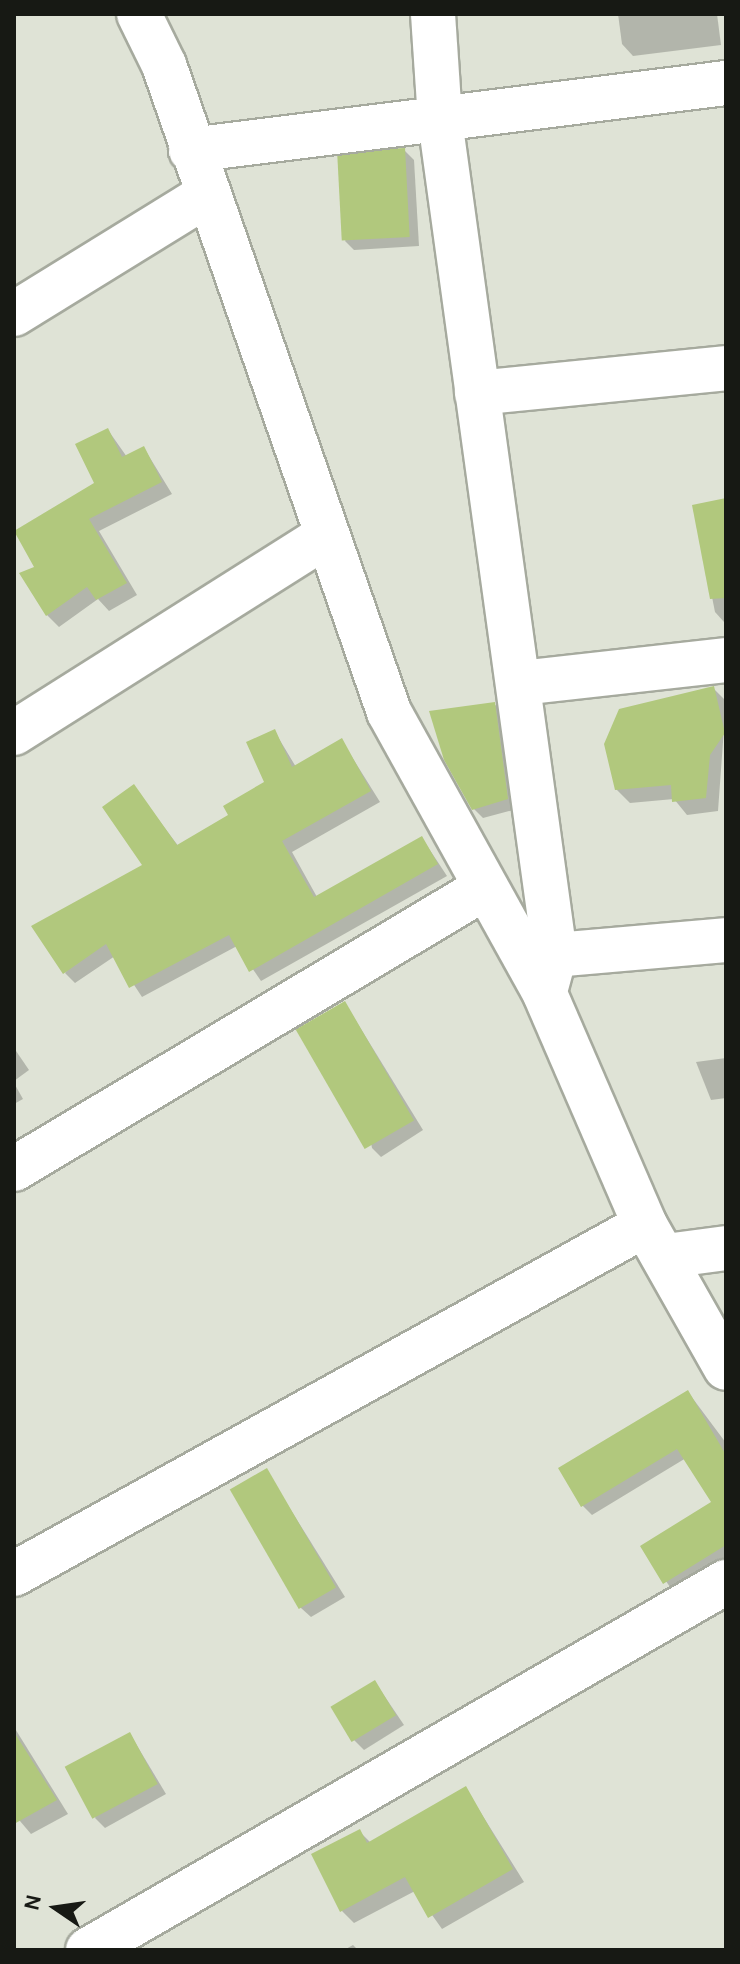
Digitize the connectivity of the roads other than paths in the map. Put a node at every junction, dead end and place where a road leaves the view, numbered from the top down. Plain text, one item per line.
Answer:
1 (139, 14) edge
2 (433, 14) edge
3 (726, 83) edge
4 (440, 120) junction
5 (191, 150) junction
6 (207, 195) junction
7 (14, 314) edge
8 (726, 368) edge
9 (477, 393) junction
10 (327, 535) junction
11 (726, 660) edge
12 (521, 683) junction
13 (14, 733) edge
14 (483, 889) junction
15 (726, 940) edge
16 (550, 975) junction
17 (14, 1169) edge
18 (656, 1240) junction
19 (726, 1248) edge
20 (726, 1368) edge
21 (14, 1574) edge
22 (726, 1582) edge
23 (88, 1950) edge

1 - 5 street
2 - 4 street
3 - 4 street
4 - 5 street
4 - 9 street
5 - 6 street
6 - 7 street
6 - 10 street
8 - 9 street
9 - 12 street
10 - 13 street
10 - 14 street
11 - 12 street
12 - 16 street
14 - 16 street
14 - 17 street
15 - 16 street
16 - 18 street
18 - 19 street
18 - 20 street
18 - 21 street
22 - 23 street

